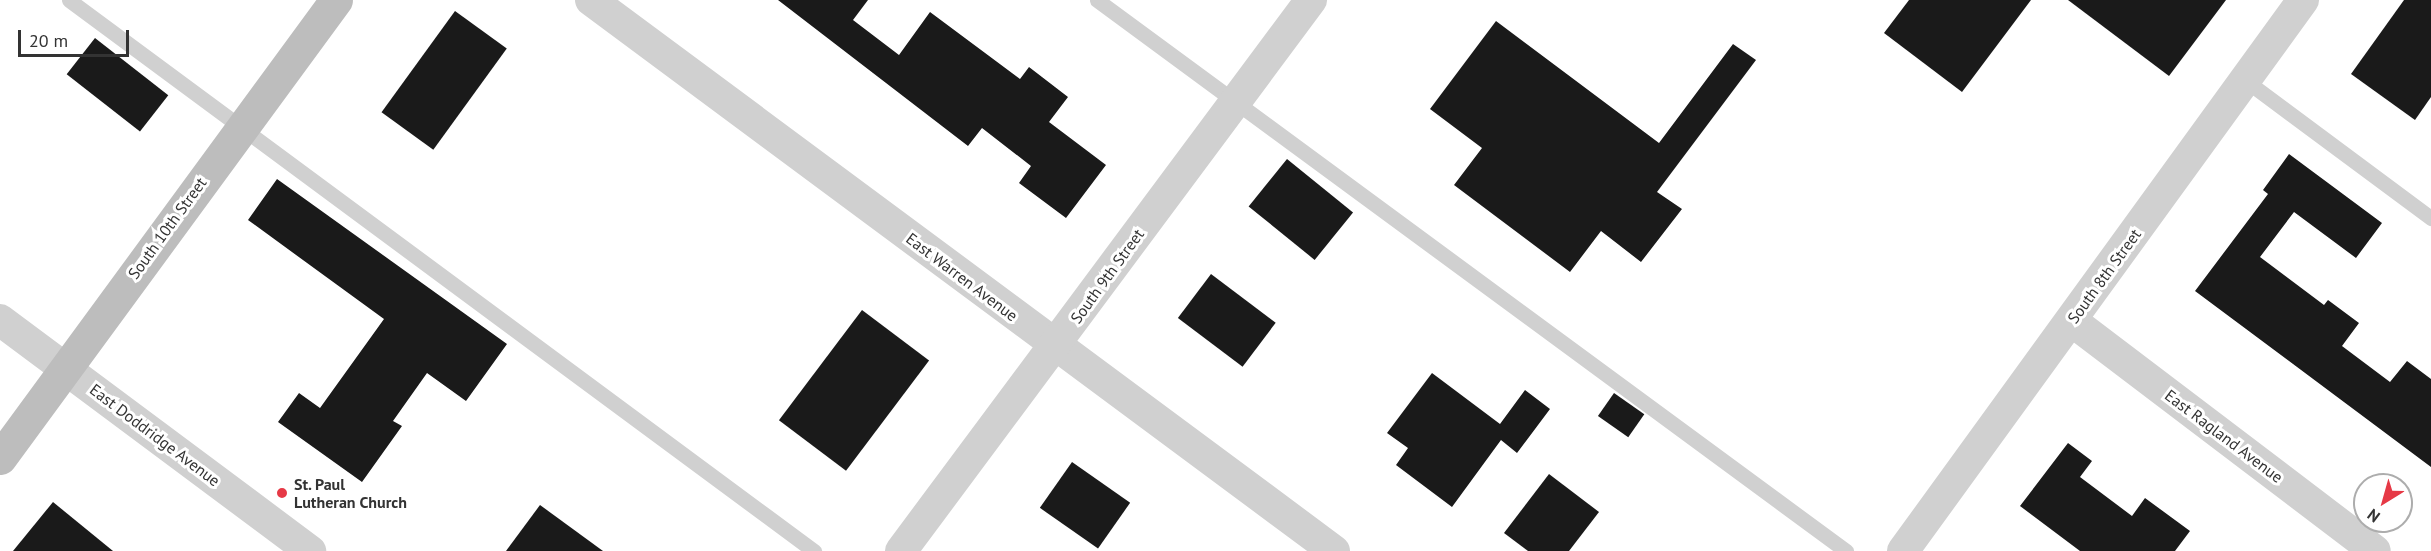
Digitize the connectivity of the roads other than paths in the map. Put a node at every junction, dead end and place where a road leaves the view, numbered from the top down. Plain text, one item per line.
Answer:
1 (69, 0) edge
2 (336, 0) edge
3 (591, 0) edge
4 (1097, 0) edge
5 (1311, 0) edge
6 (2303, 0) edge
7 (2246, 80) junction
8 (1235, 103) junction
9 (242, 127) junction
10 (2431, 218) edge
11 (0, 320) edge
12 (2072, 321) junction
13 (1055, 347) junction
14 (65, 367) junction
15 (0, 458) edge
16 (310, 551) edge
17 (814, 551) edge
18 (900, 551) edge
19 (1334, 551) edge
20 (1846, 551) edge
21 (1903, 551) edge
22 (2375, 551) edge

1 - 9 lane
2 - 9 street, South 10th Street
3 - 13 street, East Warren Avenue
4 - 8 lane
5 - 8 street, South 9th Street
6 - 7 street, South 8th Street
7 - 10 lane
7 - 12 street, South 8th Street
8 - 13 street, South 9th Street
8 - 20 lane
9 - 14 street, South 10th Street
9 - 17 lane
11 - 14 street, East Doddridge Avenue
12 - 21 street, South 8th Street
12 - 22 street, East Ragland Avenue
13 - 18 street, South 9th Street
13 - 19 street, East Warren Avenue
14 - 15 street, South 10th Street
14 - 16 street, East Doddridge Avenue

